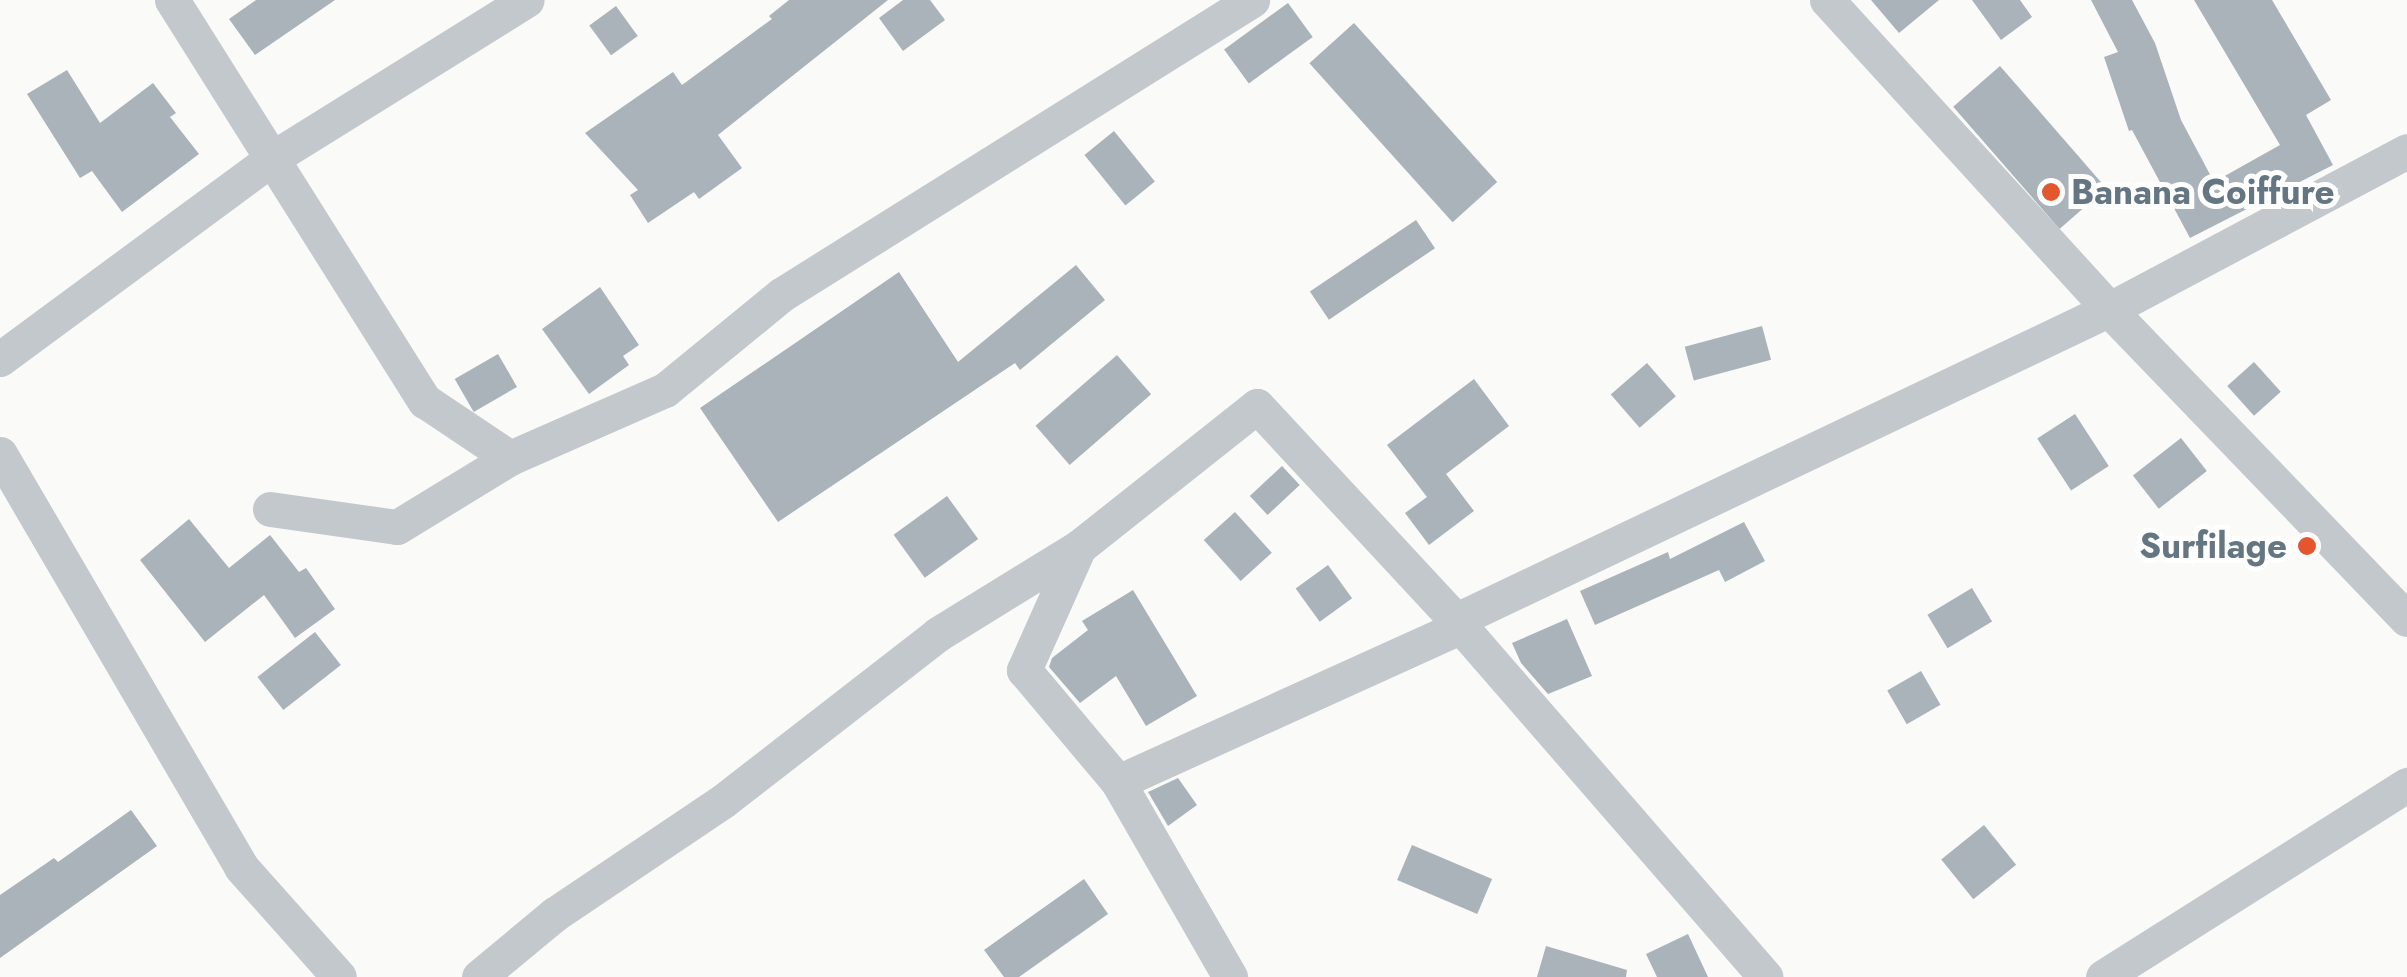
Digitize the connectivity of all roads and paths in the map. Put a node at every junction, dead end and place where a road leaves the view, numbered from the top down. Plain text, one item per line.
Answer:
1 (172, 0) edge
2 (526, 0) edge
3 (1252, 0) edge
4 (1827, 0) edge
5 (2407, 151) edge
6 (271, 159) junction
7 (2110, 309) junction
8 (0, 359) edge
9 (0, 454) edge
10 (510, 458) junction
11 (270, 510) dead end
12 (1079, 547) junction
13 (2407, 619) edge
14 (1459, 627) junction
15 (1118, 782) junction
16 (2407, 785) edge
17 (338, 977) edge
18 (479, 977) edge
19 (1230, 977) edge
20 (1766, 977) edge
21 (2103, 977) edge

1 - 6 street
2 - 6 street
3 - 10 street
4 - 7 street
5 - 7 street
6 - 8 street
6 - 10 street
7 - 13 street
7 - 14 street
9 - 17 street
10 - 11 street
12 - 14 street
12 - 15 street
12 - 18 street
14 - 15 street
14 - 20 street
15 - 19 street
16 - 21 street

